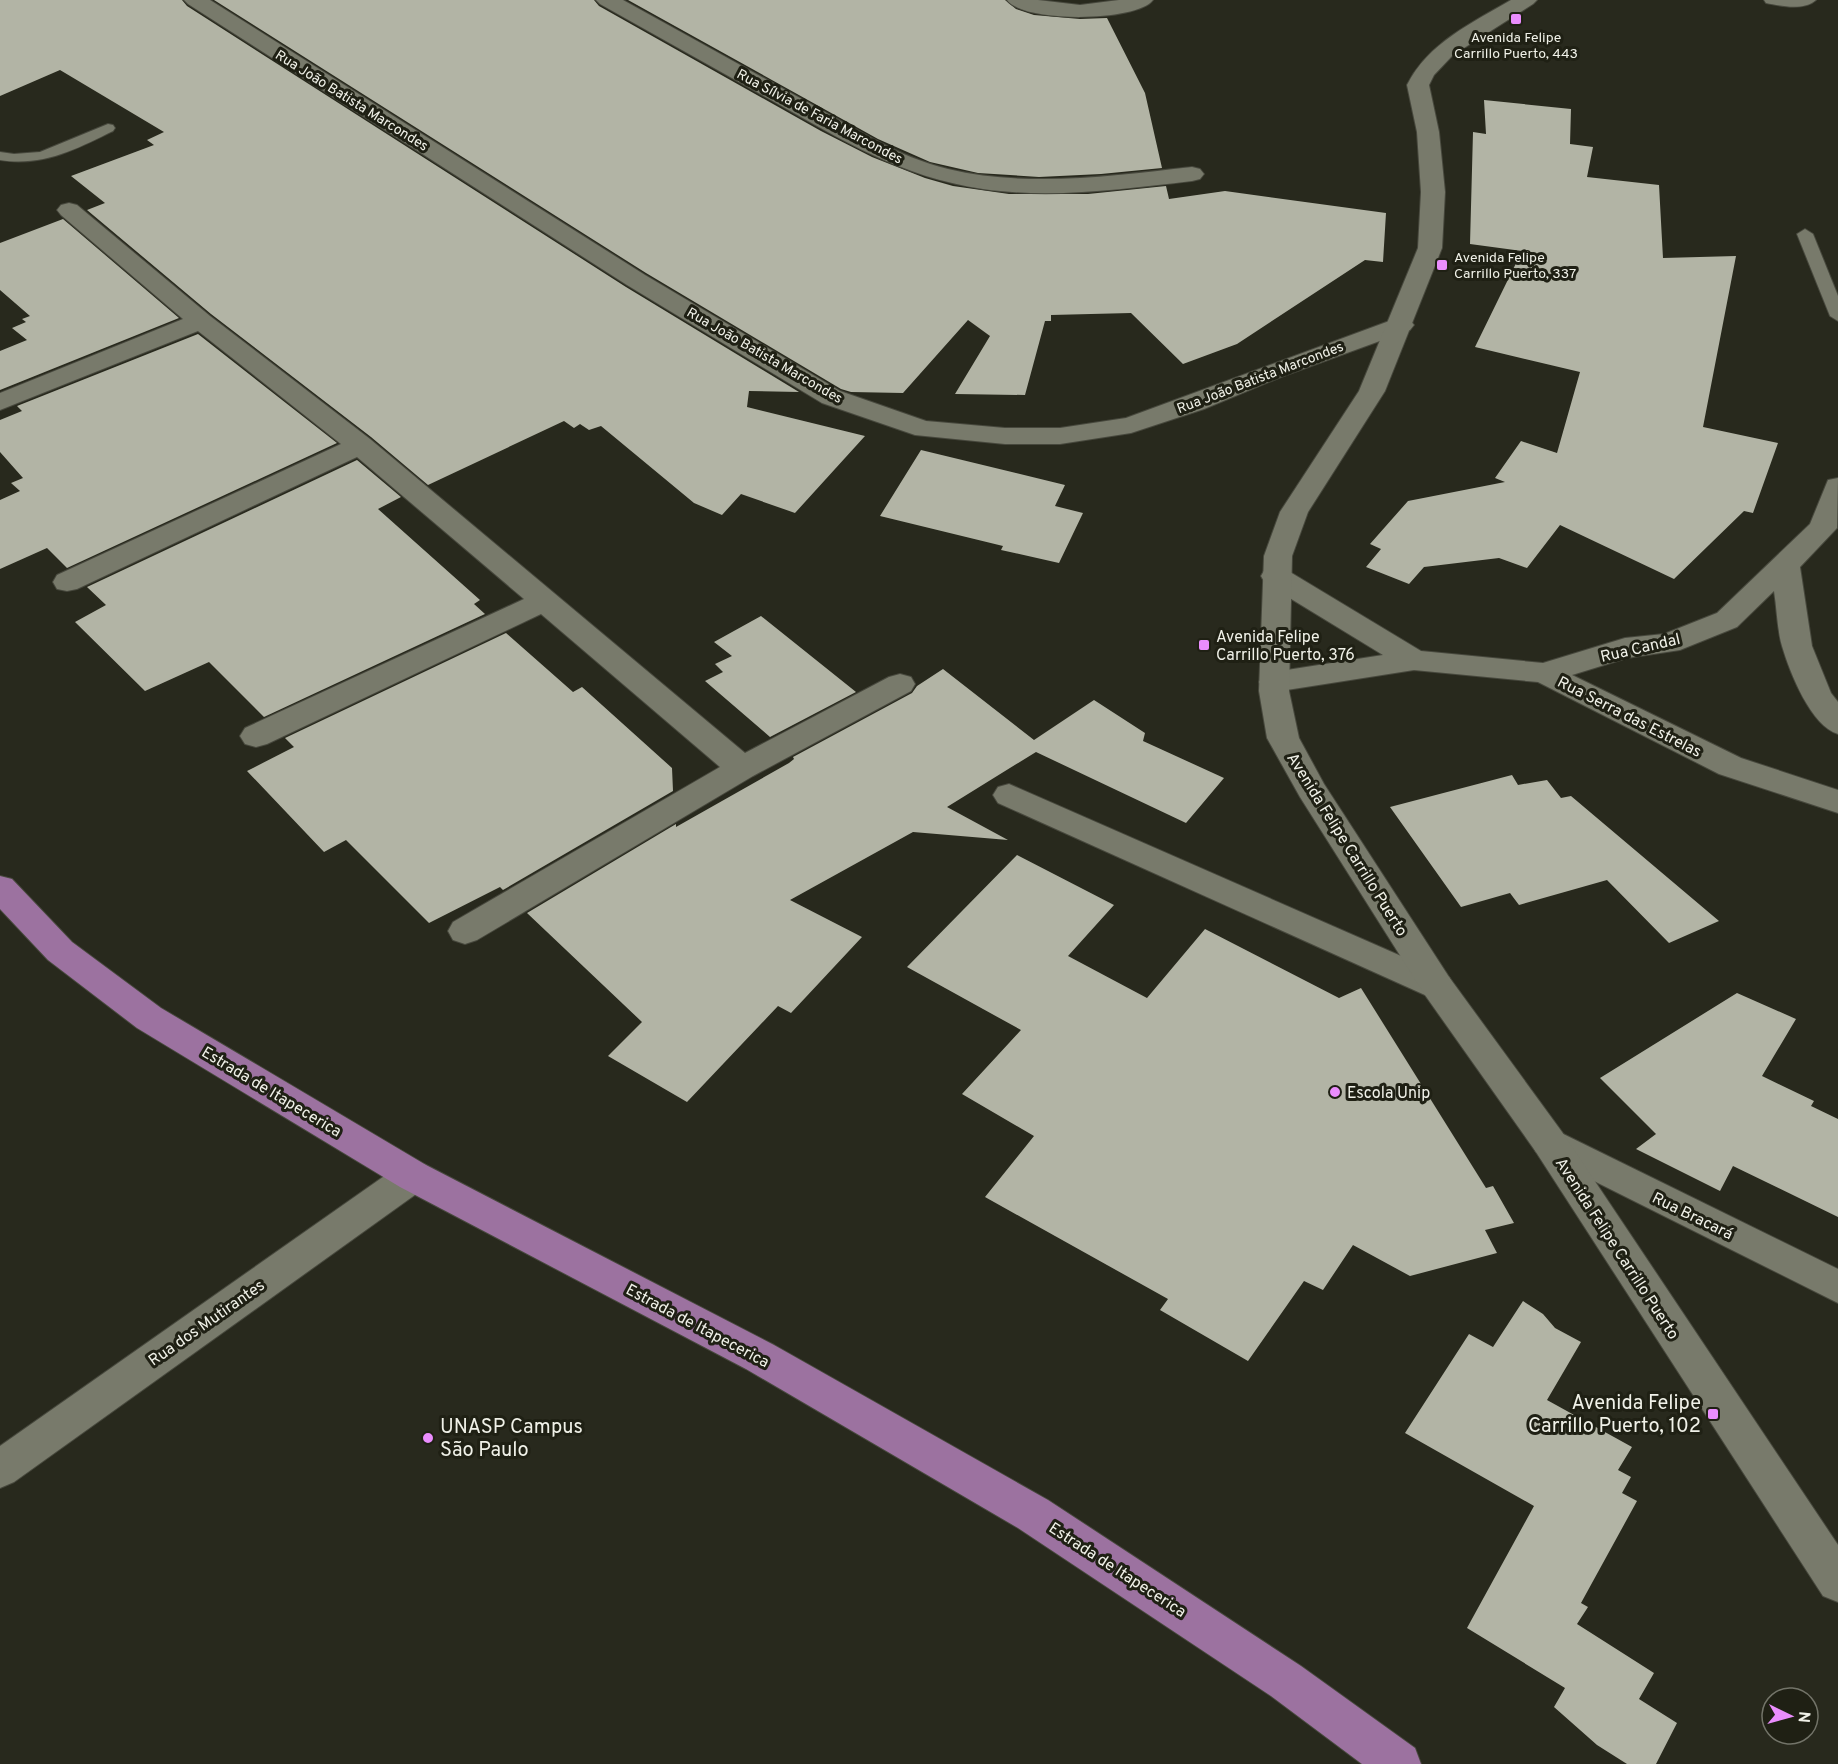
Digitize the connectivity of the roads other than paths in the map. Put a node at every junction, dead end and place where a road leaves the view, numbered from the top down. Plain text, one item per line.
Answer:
1 (195, 0) edge
2 (607, 0) edge
3 (1018, 0) edge
4 (1142, 0) edge
5 (1526, 0) edge
6 (1771, 0) edge
7 (1809, 0) edge
8 (108, 128) dead end
9 (0, 156) edge
10 (1192, 174) dead end
11 (69, 210) dead end
12 (1805, 234) dead end
13 (1838, 316) edge
14 (201, 321) junction
15 (1401, 325) junction
16 (0, 402) edge
17 (360, 445) junction
18 (1838, 486) edge
19 (1785, 565) junction
20 (1275, 576) junction
21 (67, 582) dead end
22 (546, 600) junction
23 (1414, 660) junction
24 (1544, 673) junction
25 (1274, 682) junction
26 (900, 684) dead end
27 (1838, 723) edge
28 (256, 736) dead end
29 (742, 768) junction
30 (1009, 795) dead end
31 (1838, 802) edge
32 (0, 888) edge
33 (465, 931) dead end
34 (1437, 987) junction
35 (1549, 1142) junction
36 (413, 1176) junction
37 (1838, 1287) edge
38 (0, 1469) edge
39 (1838, 1582) edge
40 (1399, 1764) edge

1 - 15 street, Rua João Batista Marcondes
2 - 10 street, Rua Sílvia de Faria Marcondes
3 - 4 street
5 - 15 street, Avenida Felipe Carrillo Puerto
6 - 7 lane
8 - 9 lane
11 - 14 street
12 - 13 lane
14 - 16 street
14 - 17 street
15 - 20 street, Avenida Felipe Carrillo Puerto
17 - 21 street
17 - 22 street
18 - 19 street, Rua Candal
19 - 24 street, Rua Candal
19 - 27 street
20 - 23 street, Rua Serra das Estrelas
20 - 25 street, Avenida Felipe Carrillo Puerto
22 - 28 street
22 - 29 street
23 - 24 street, Rua Serra das Estrelas
23 - 25 street, Rua Serra das Estrelas
24 - 31 street, Rua Serra das Estrelas
25 - 34 street, Avenida Felipe Carrillo Puerto
26 - 29 street
29 - 33 street
30 - 34 street
32 - 36 main road, Estrada de Itapecerica
34 - 35 street, Avenida Felipe Carrillo Puerto
35 - 37 street, Rua Bracará
35 - 39 street, Avenida Felipe Carrillo Puerto
36 - 38 street, Rua dos Mutirantes
36 - 40 main road, Estrada de Itapecerica

